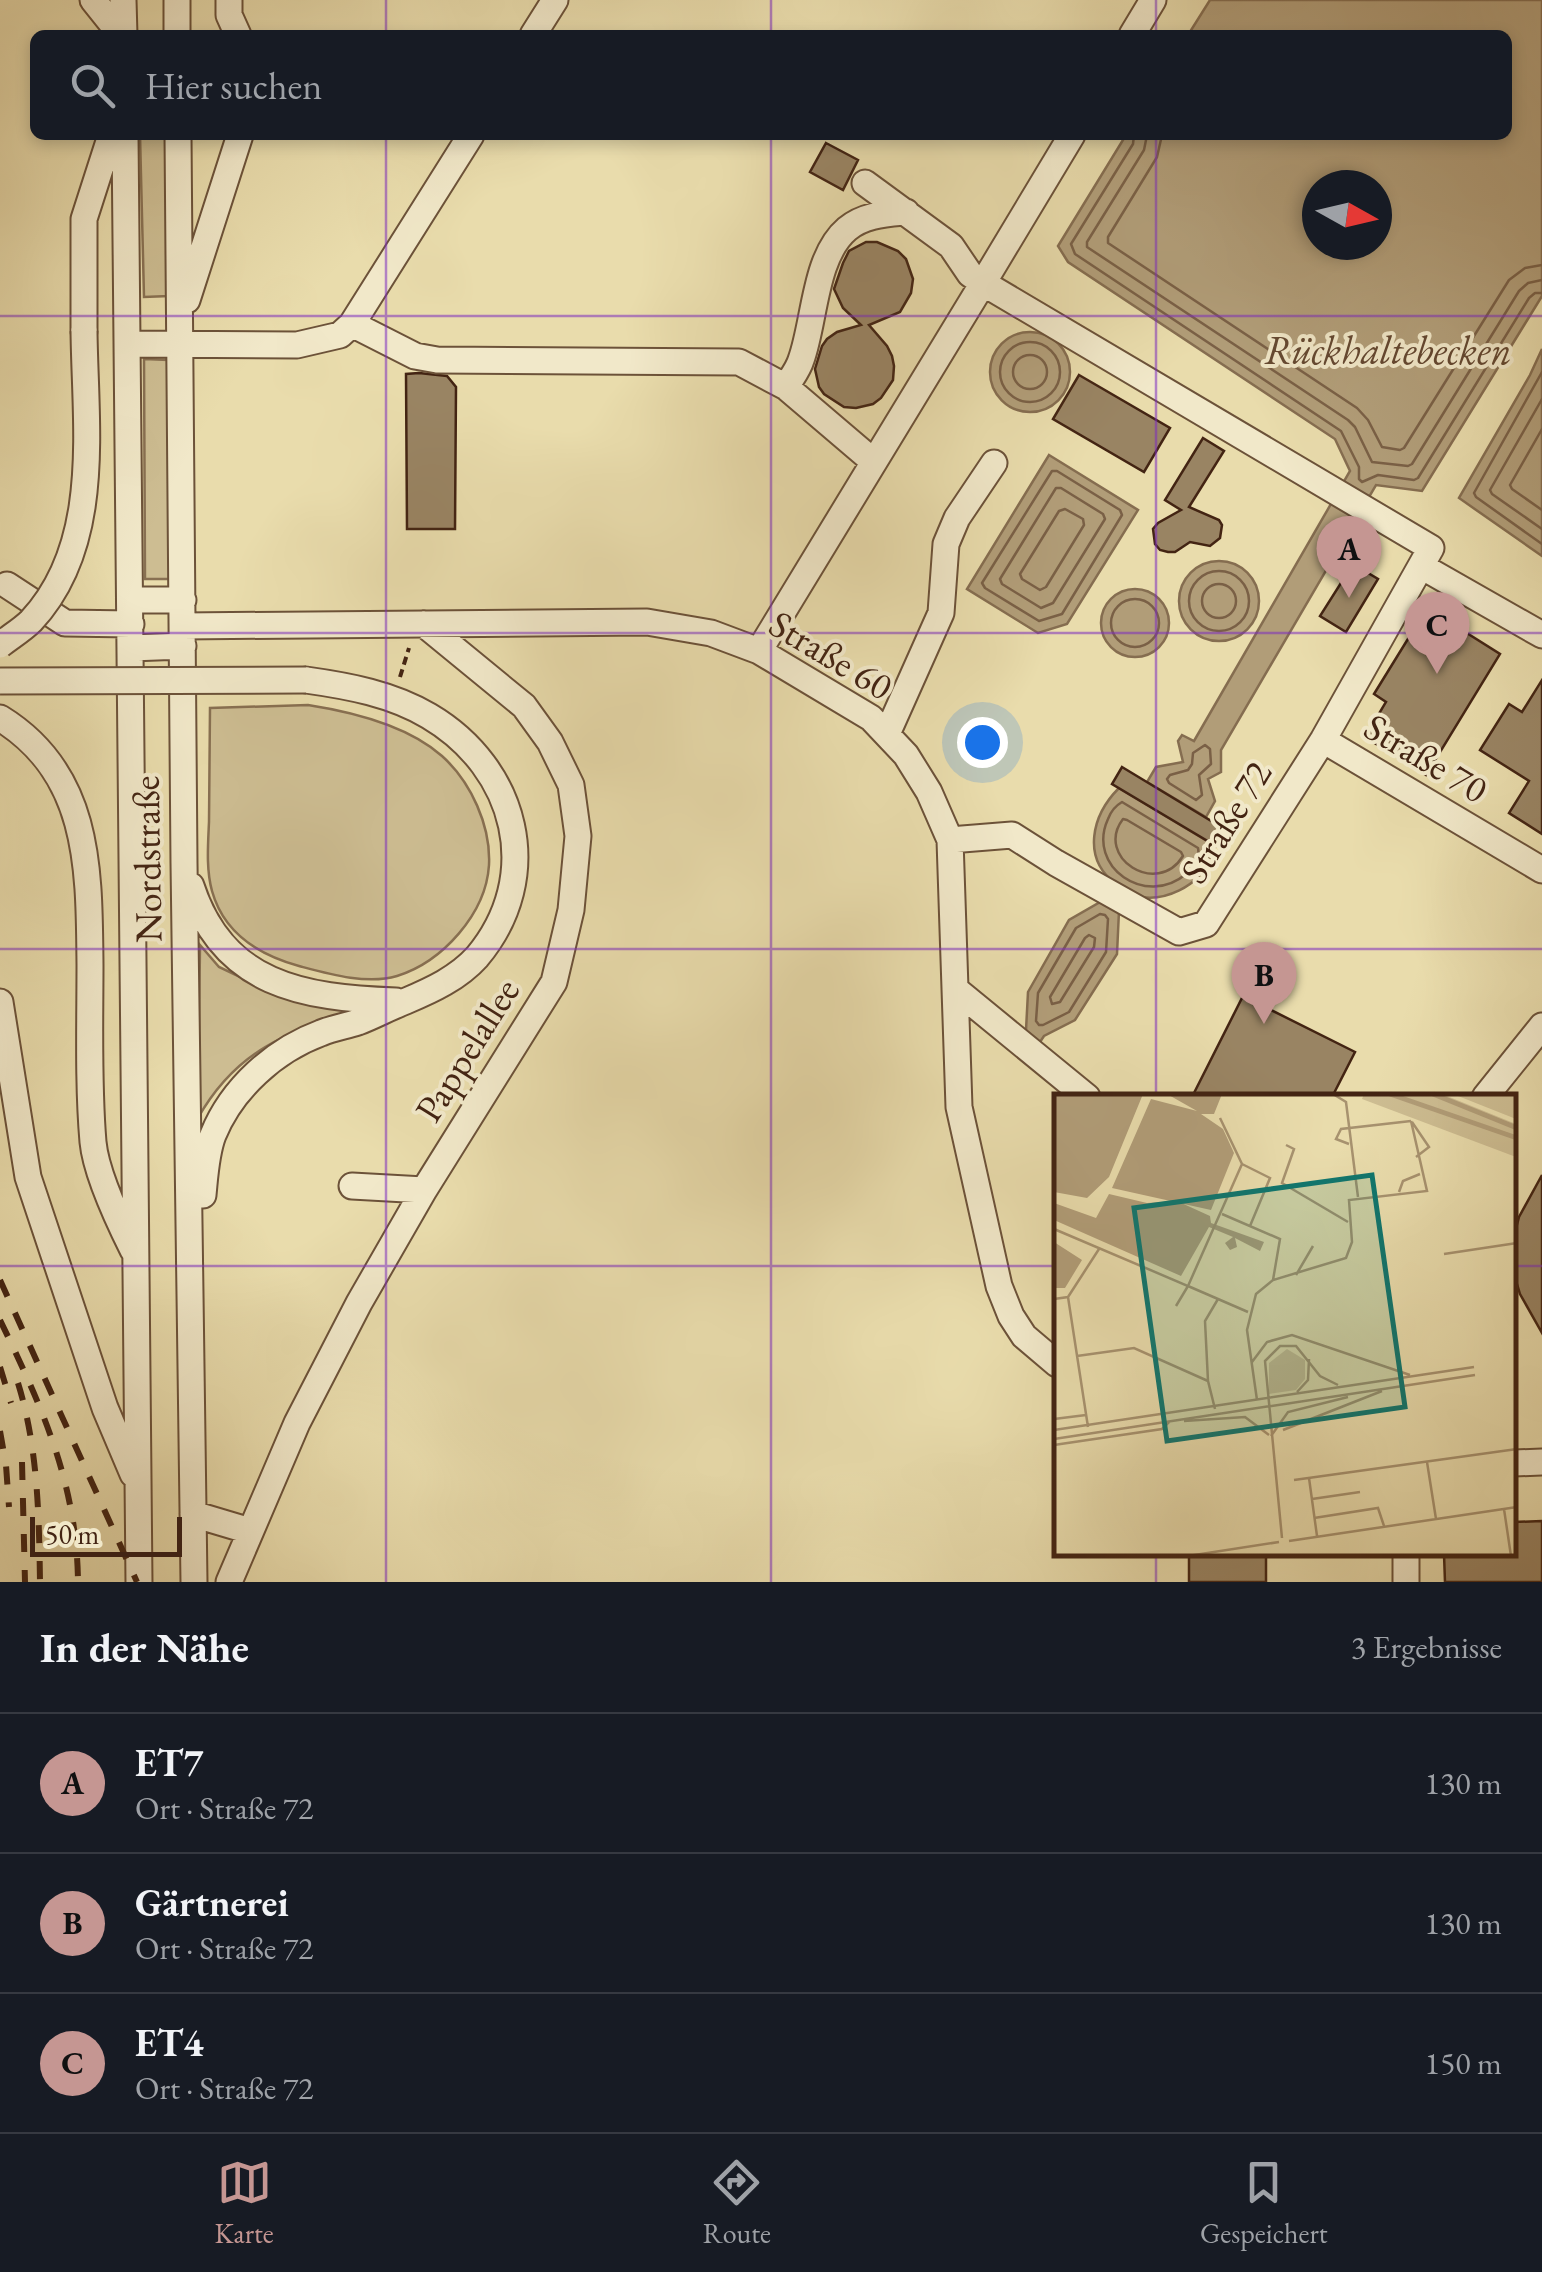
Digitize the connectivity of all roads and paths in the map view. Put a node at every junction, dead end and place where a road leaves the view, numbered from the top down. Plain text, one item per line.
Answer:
1 (93, 0) edge
2 (124, 0) edge
3 (177, 0) edge
4 (229, 0) edge
5 (241, 0) edge
6 (555, 0) edge
7 (1153, 0) edge
8 (119, 30) edge
9 (123, 30) edge
10 (178, 30) edge
11 (236, 30) edge
12 (239, 30) edge
13 (536, 30) edge
14 (1135, 30) edge
15 (109, 140) edge
16 (125, 140) edge
17 (178, 140) edge
18 (238, 140) edge
19 (468, 140) edge
20 (1069, 140) edge
21 (865, 183) dead end
22 (906, 212) junction
23 (984, 283) junction
24 (352, 324) junction
25 (180, 332) junction
26 (128, 344) junction
27 (786, 387) junction
28 (874, 462) junction
29 (994, 463) dead end
30 (1421, 566) junction
31 (6, 585) dead end
32 (131, 624) junction
33 (183, 624) junction
34 (420, 624) junction
35 (1542, 635) edge
36 (0, 645) edge
37 (759, 651) junction
38 (0, 681) edge
39 (393, 699) junction
40 (0, 718) edge
41 (886, 734) junction
42 (1323, 740) junction
43 (950, 840) junction
44 (184, 863) junction
45 (1542, 870) edge
46 (955, 989) junction
47 (406, 1001) junction
48 (0, 1002) edge
49 (1542, 1026) edge
50 (1083, 1094) edge
51 (1488, 1094) edge
52 (352, 1186) dead end
53 (424, 1190) junction
54 (136, 1257) junction
55 (191, 1304) junction
56 (1054, 1361) edge
57 (1542, 1462) edge
58 (1517, 1463) edge
59 (138, 1488) junction
60 (193, 1514) junction
61 (250, 1531) junction
62 (139, 1582) edge
63 (194, 1582) edge
64 (229, 1582) edge

1 - 8 street
2 - 9 street
3 - 10 street
4 - 11 street
5 - 12 street
6 - 13 street
7 - 14 street
15 - 36 street, bridge
16 - 26 street, Nordstraße
17 - 25 street, Nordstraße
18 - 25 street
19 - 24 street
20 - 23 street
21 - 22 street
22 - 23 street
22 - 27 street
23 - 28 street
23 - 30 street
24 - 25 street
24 - 27 street
25 - 26 street
25 - 33 street, Nordstraße
26 - 32 street, Nordstraße
27 - 28 street
28 - 37 street
29 - 41 street
30 - 35 street
30 - 42 street, Straße 72
31 - 32 street
32 - 33 street
32 - 33 street
32 - 54 street, Nordstraße
33 - 34 street, Straße 60
33 - 44 street, Nordstraße
34 - 37 street, Straße 60
34 - 39 path
34 - 53 street, Pappelallee
37 - 41 street, Straße 60
38 - 39 street, bridge
39 - 47 street
40 - 54 street
41 - 43 street, Straße 60
42 - 43 street, Straße 72
42 - 45 street, Straße 70
43 - 46 street, Straße 60
44 - 47 street
44 - 55 street, Nordstraße
46 - 50 street
46 - 56 street, Straße 60
47 - 55 street
48 - 59 street
49 - 51 street
52 - 53 street
53 - 61 street, Pappelallee
54 - 59 street, Nordstraße
55 - 60 street, Nordstraße
57 - 58 street
59 - 62 street, Nordstraße
60 - 61 street
60 - 63 street, Nordstraße
61 - 64 street, Pappelallee

